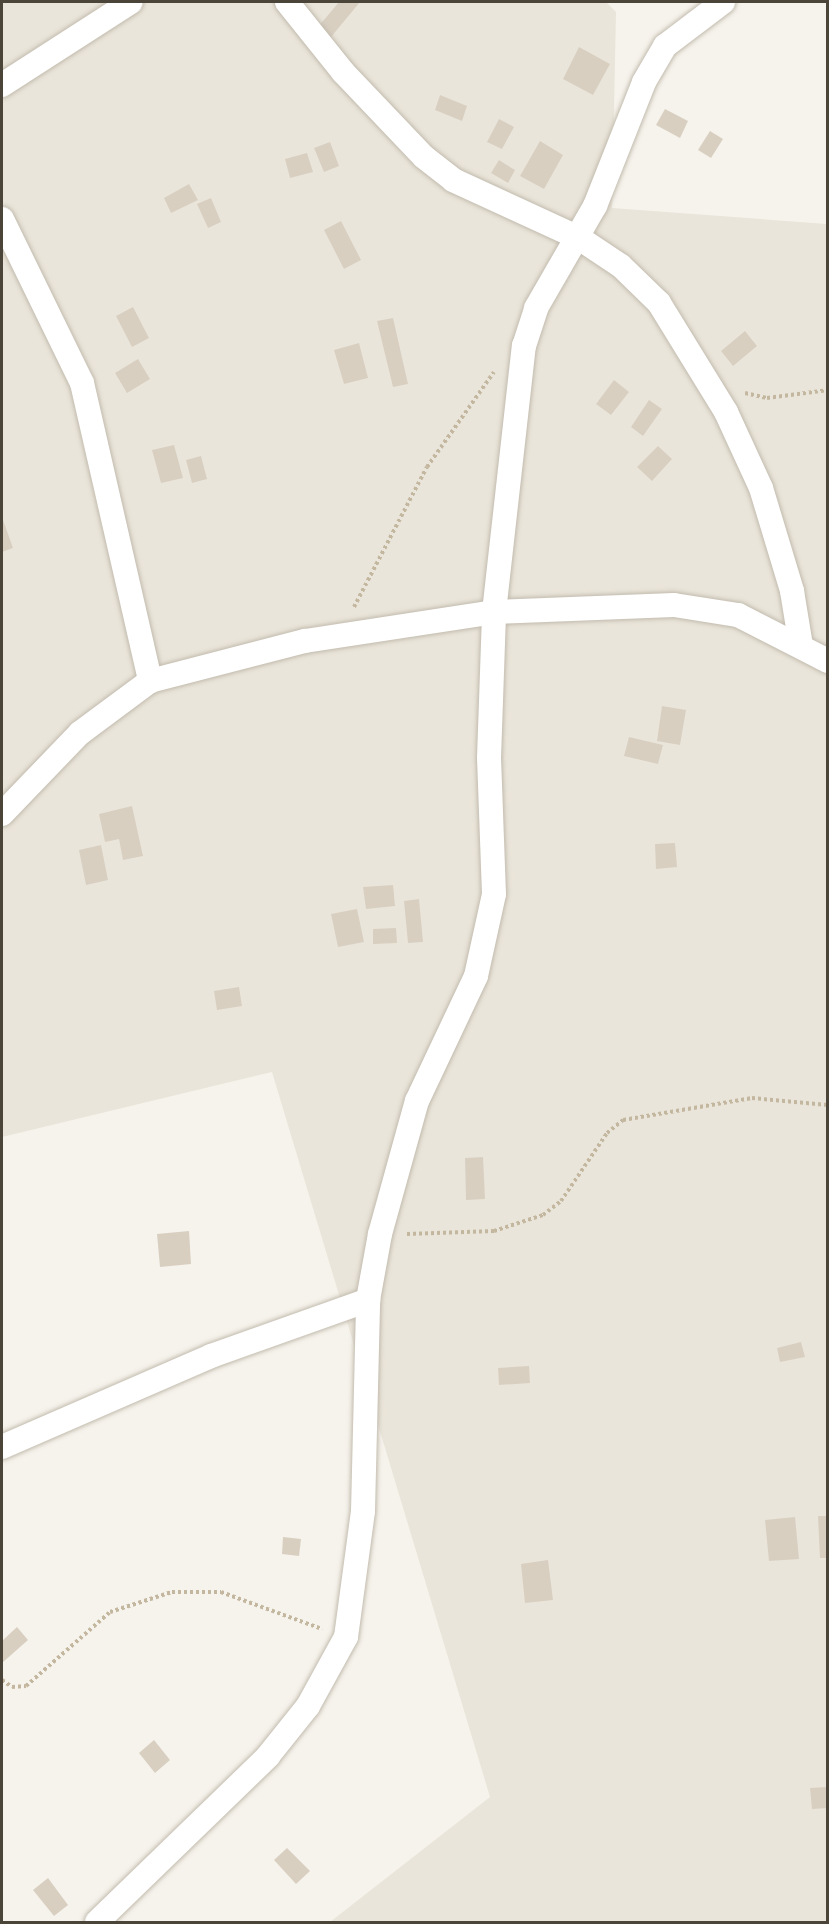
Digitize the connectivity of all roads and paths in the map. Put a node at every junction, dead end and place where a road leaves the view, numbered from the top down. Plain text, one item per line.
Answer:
1 (131, 2) edge
2 (287, 2) edge
3 (723, 2) edge
4 (2, 85) edge
5 (2, 219) edge
6 (579, 238) junction
7 (497, 369) dead end
8 (735, 390) dead end
9 (828, 390) edge
10 (494, 612) junction
11 (339, 636) junction
12 (801, 646) junction
13 (828, 661) edge
14 (150, 681) junction
15 (2, 814) edge
16 (828, 1105) edge
17 (380, 1234) junction
18 (368, 1300) junction
19 (2, 1448) edge
20 (346, 1637) junction
21 (2, 1680) edge
22 (97, 1923) edge

1 - 4 street
2 - 6 street
3 - 6 street
5 - 14 street
6 - 10 street
6 - 12 street
7 - 11 path
8 - 9 path
10 - 11 street
10 - 12 street
10 - 17 street
11 - 14 street
12 - 13 street
14 - 15 street
16 - 17 path
17 - 18 street
18 - 19 street
18 - 20 street
20 - 21 path
20 - 22 street

